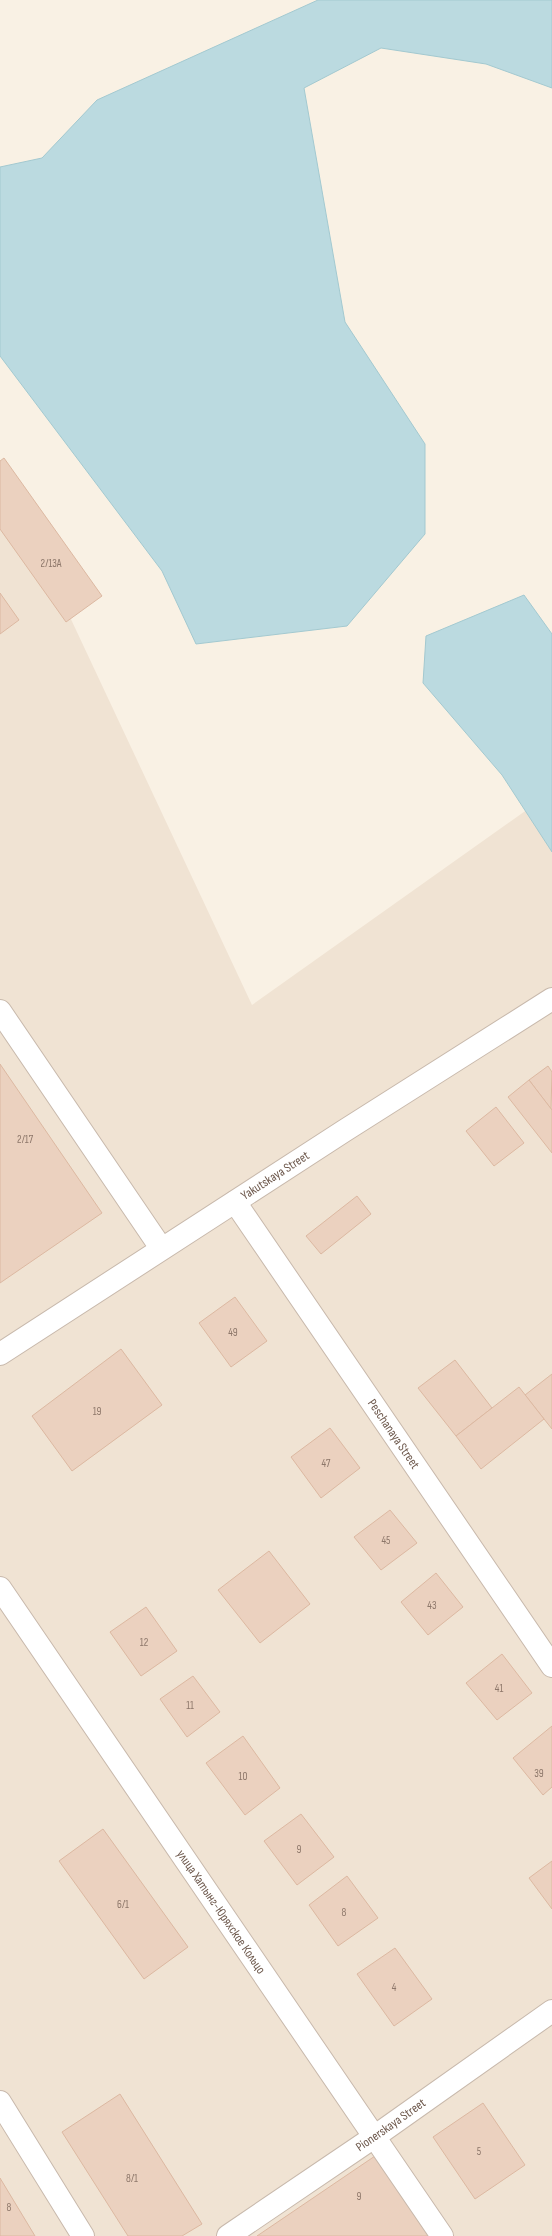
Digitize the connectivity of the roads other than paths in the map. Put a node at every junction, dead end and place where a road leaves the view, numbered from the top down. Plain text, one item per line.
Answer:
1 (552, 999) edge
2 (0, 1011) edge
3 (235, 1202) junction
4 (161, 1248) junction
5 (0, 1354) edge
6 (0, 1588) edge
7 (552, 1666) edge
8 (552, 2011) edge
9 (0, 2102) edge
10 (374, 2137) junction
11 (83, 2236) edge
12 (228, 2236) edge
13 (442, 2236) edge

1 - 3 street, Yakutskaya Street
2 - 4 street
3 - 4 street, Yakutskaya Street
3 - 7 street, Peschanaya Street
4 - 5 street, Yakutskaya Street
6 - 10 street, улица Хатынг-Юряхское Кольцо
8 - 10 street, Pionerskaya Street
9 - 11 street
10 - 12 street, Pionerskaya Street
10 - 13 street, улица Хатынг-Юряхское Кольцо

